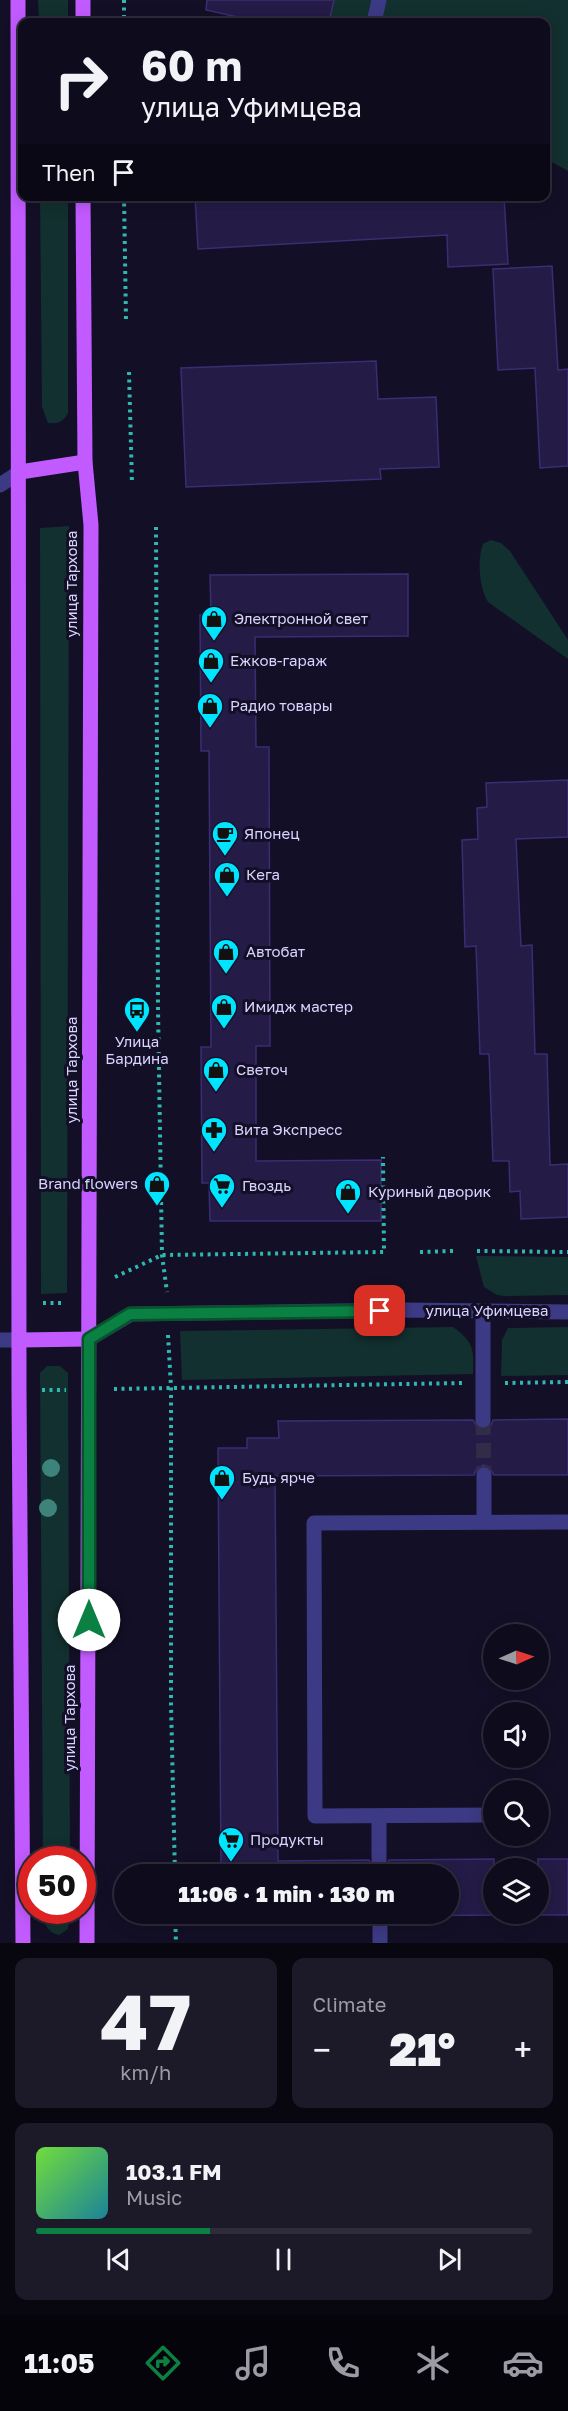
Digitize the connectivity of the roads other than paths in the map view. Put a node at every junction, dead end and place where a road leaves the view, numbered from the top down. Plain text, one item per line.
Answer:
1 (18, 0) edge
2 (84, 0) edge
3 (378, 0) edge
4 (18, 18) edge
5 (83, 18) edge
6 (375, 18) edge
7 (19, 201) edge
8 (83, 201) edge
9 (85, 462) junction
10 (20, 472) junction
11 (0, 485) edge
12 (483, 1312) junction
13 (568, 1312) edge
14 (89, 1339) junction
15 (0, 1340) edge
16 (20, 1340) junction
17 (483, 1420) tunnel mouth
18 (483, 1475) tunnel mouth
19 (484, 1522) junction
20 (568, 1522) edge
21 (483, 1815) edge
22 (379, 1816) junction
23 (380, 1860) tunnel mouth
24 (380, 1924) edge
25 (23, 1943) edge
26 (87, 1943) edge
27 (380, 1943) edge

1 - 4 main road
2 - 5 main road
3 - 6 street
7 - 10 main road
8 - 9 main road, улица Тархова
9 - 10 main road
9 - 14 main road, улица Тархова
10 - 11 street
10 - 16 main road
12 - 13 street, улица Уфимцева
12 - 14 street, улица Уфимцева
12 - 17 street
14 - 16 main road
14 - 26 main road, улица Тархова
15 - 16 street
16 - 25 main road
18 - 19 street
19 - 20 street
19 - 22 street
21 - 22 street
22 - 23 street
24 - 27 street

